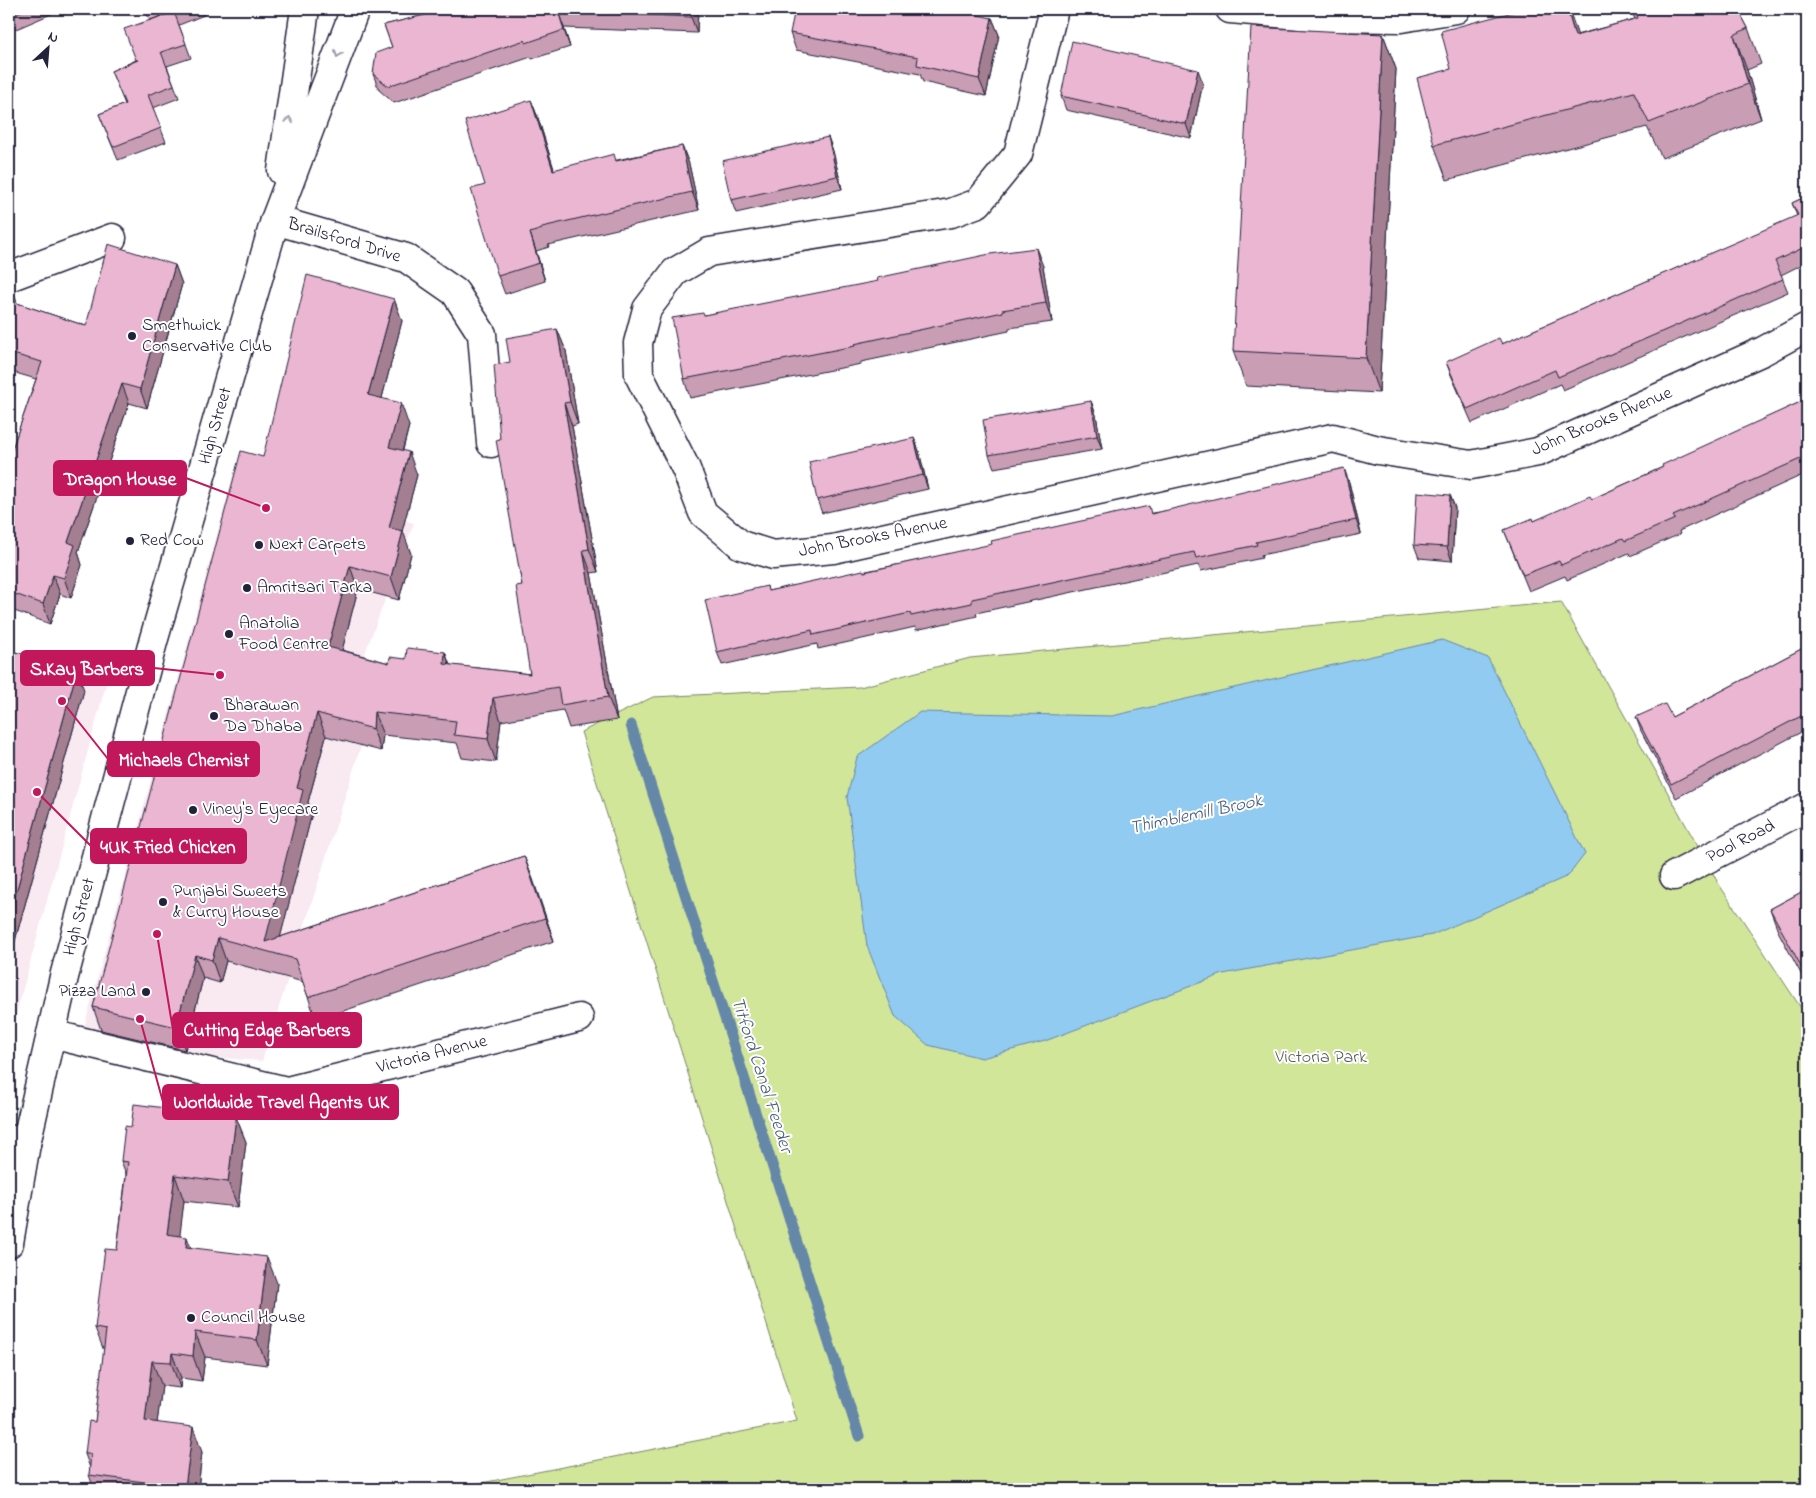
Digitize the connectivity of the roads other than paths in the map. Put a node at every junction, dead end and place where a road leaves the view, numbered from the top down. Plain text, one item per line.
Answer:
1 (305, 9) edge
2 (356, 9) edge
3 (1054, 9) edge
4 (1230, 9) edge
5 (1456, 9) edge
6 (1324, 13) edge
7 (275, 220) junction
8 (112, 238) dead end
9 (9, 277) edge
10 (1807, 327) edge
11 (491, 443) dead end
12 (1807, 807) edge
13 (1674, 876) dead end
14 (578, 1018) dead end
15 (52, 1034) junction
16 (18, 1141) edge
17 (9, 1244) edge

7 -> 1 street, High Street
2 -> 7 street, High Street
3 - 10 street, John Brooks Avenue
4 - 6 street
5 - 6 street
7 - 11 street, Brailsford Drive
7 - 15 street, High Street
8 - 9 street
12 - 13 street, Pool Road
14 - 15 street, Victoria Avenue
15 - 16 street, High Street
16 - 17 street, High Street

